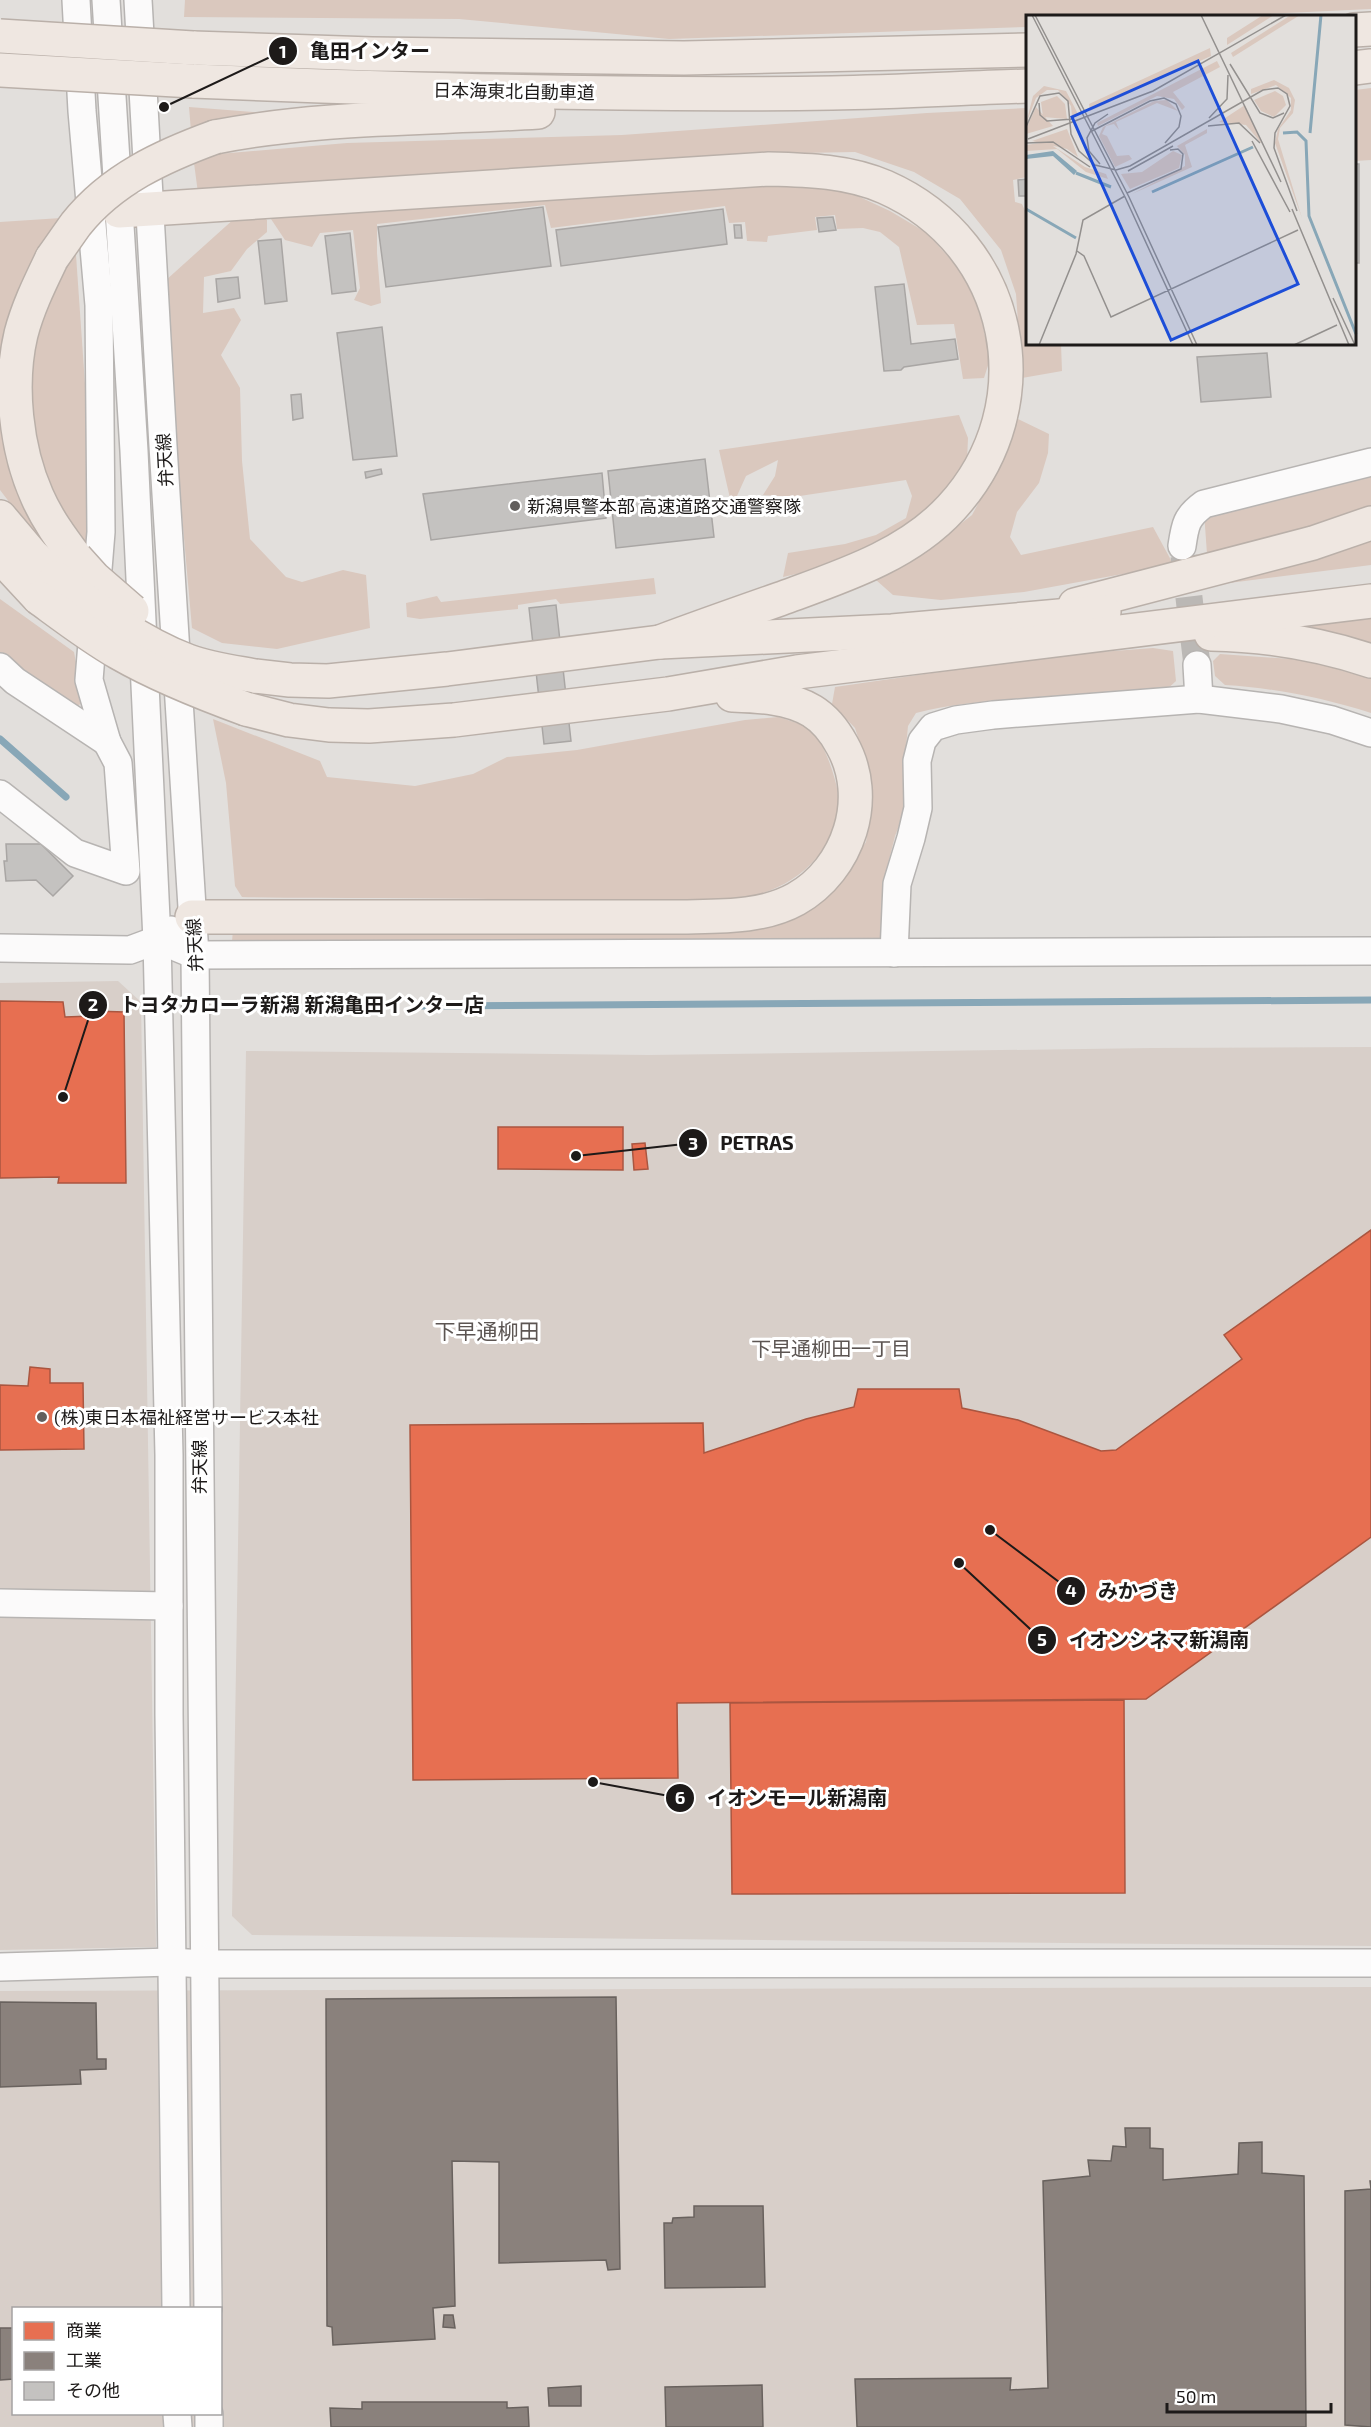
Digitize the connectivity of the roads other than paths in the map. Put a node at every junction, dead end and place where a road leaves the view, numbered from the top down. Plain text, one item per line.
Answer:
1 (76, 0) edge
2 (106, 0) edge
3 (138, 0) edge
4 (0, 23) edge
5 (1371, 29) edge
6 (1356, 30) edge
7 (0, 36) edge
8 (193, 41) junction
9 (1026, 50) edge
10 (1371, 66) edge
11 (1356, 68) edge
12 (0, 70) edge
13 (1026, 86) edge
14 (834, 93) junction
15 (134, 209) junction
16 (1371, 462) edge
17 (0, 517) edge
18 (1371, 523) edge
19 (1182, 546) tunnel mouth
20 (0, 556) edge
21 (0, 562) edge
22 (57, 578) junction
23 (1371, 582) edge
24 (1371, 601) edge
25 (1007, 622) junction
26 (1081, 637) junction
27 (660, 642) junction
28 (1371, 662) edge
29 (1197, 665) tunnel mouth
30 (0, 667) edge
31 (668, 694) junction
32 (1199, 699) junction
33 (1371, 733) edge
34 (107, 742) junction
35 (0, 794) edge
36 (192, 916) junction
37 (157, 940) junction
38 (0, 948) edge
39 (1371, 951) edge
40 (894, 952) junction
41 (195, 955) junction
42 (0, 1603) edge
43 (169, 1606) junction
44 (171, 1962) junction
45 (1371, 1963) edge
46 (204, 1964) junction
47 (0, 1967) edge
48 (176, 2307) edge
49 (208, 2307) edge

1 - 34 street
2 - 15 street, 弁天線
3 - 15 street, 弁天線
4 - 8 highway
5 - 6 highway
7 - 8 highway, bridge
8 - 9 highway, 日本海東北自動車道
10 - 11 highway
12 - 14 highway, 日本海東北自動車道, bridge
13 - 14 highway, 日本海東北自動車道
14 - 22 highway, bridge
15 - 27 highway
15 - 36 street, 弁天線
15 - 37 street, 弁天線
16 - 19 street
17 - 22 highway
18 - 25 highway
20 - 22 highway
21 - 22 highway
22 - 27 highway, bridge
22 - 31 highway, bridge
23 - 25 highway
24 - 26 highway
25 - 27 highway
26 - 28 highway
26 - 31 highway
29 - 32 street
30 - 34 street
31 - 36 highway
32 - 33 street
32 - 40 street
34 - 35 street
36 - 37 street
36 - 41 street, 弁天線
37 - 38 street
37 - 41 street
37 - 43 street, 弁天線
39 - 40 street
40 - 41 street
41 - 46 street, 弁天線
42 - 43 street
43 - 44 street, 弁天線
44 - 46 street
44 - 47 street
44 - 48 street, 弁天線
45 - 46 street
46 - 49 street, 弁天線

